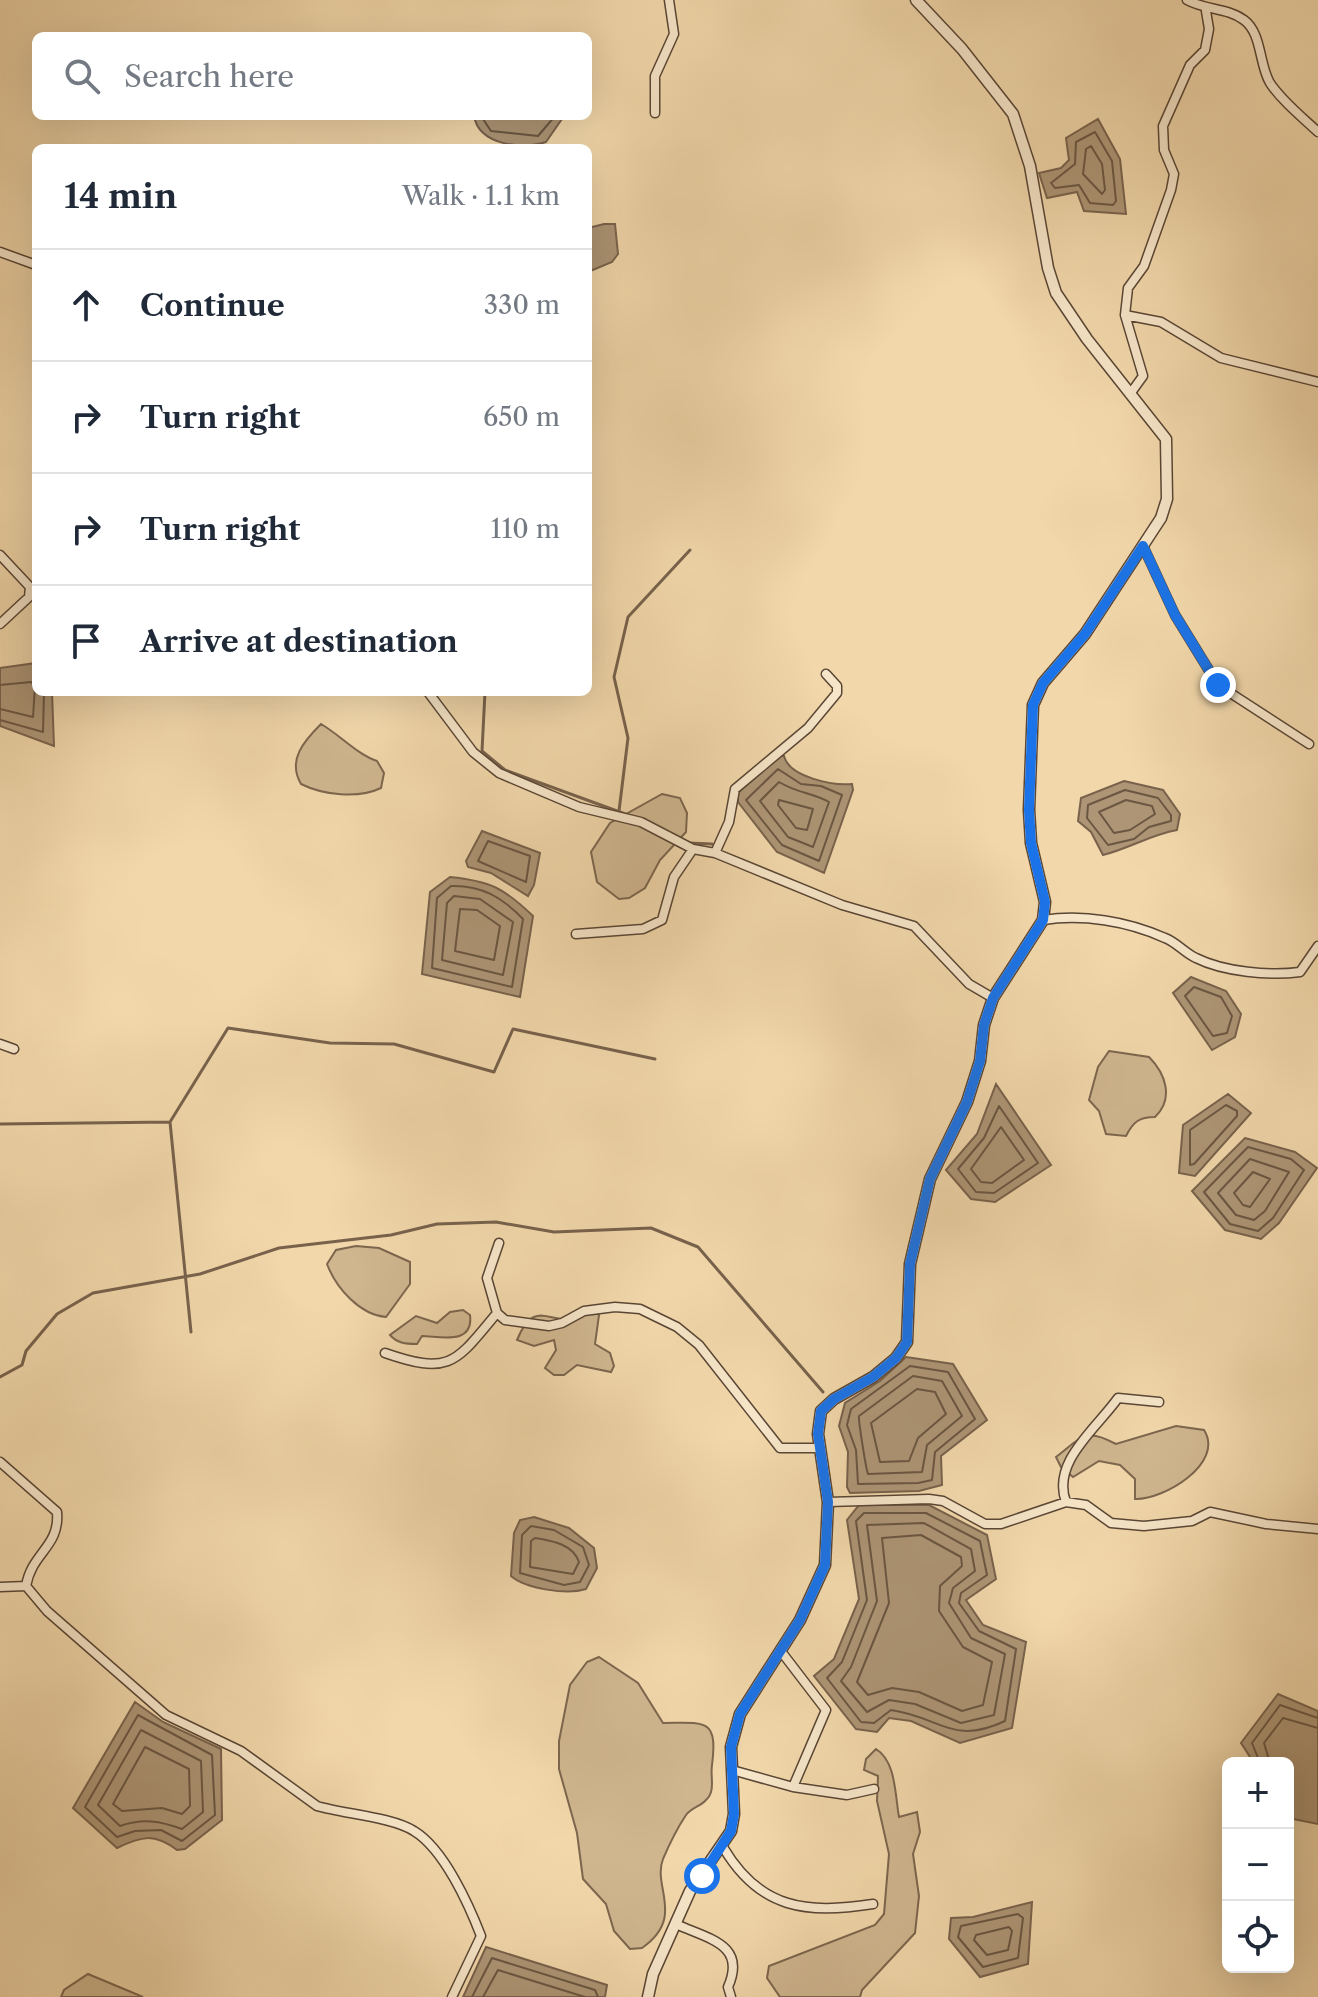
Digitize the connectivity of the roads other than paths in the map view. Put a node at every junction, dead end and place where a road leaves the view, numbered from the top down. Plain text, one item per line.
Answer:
1 (669, 0) edge
2 (916, 0) edge
3 (1187, 0) edge
4 (1206, 11) junction
5 (655, 113) dead end
6 (1318, 132) edge
7 (0, 252) edge
8 (32, 264) edge
9 (1125, 315) junction
10 (1318, 382) edge
11 (1130, 394) junction
12 (1143, 546) junction
13 (0, 555) edge
14 (32, 586) edge
15 (32, 590) edge
16 (0, 624) edge
17 (826, 674) dead end
18 (431, 696) edge
19 (1309, 744) dead end
20 (693, 849) junction
21 (715, 853) junction
22 (1043, 920) junction
23 (576, 934) dead end
24 (1318, 946) edge
25 (993, 998) junction
26 (0, 1044) edge
27 (14, 1049) dead end
28 (499, 1243) dead end
29 (497, 1313) junction
30 (385, 1353) dead end
31 (1159, 1402) dead end
32 (820, 1448) junction
33 (0, 1462) edge
34 (828, 1502) junction
35 (1066, 1502) junction
36 (1318, 1529) edge
37 (26, 1586) junction
38 (0, 1587) edge
39 (780, 1650) junction
40 (732, 1770) junction
41 (793, 1787) junction
42 (874, 1789) dead end
43 (723, 1847) junction
44 (873, 1904) dead end
45 (676, 1924) junction
46 (452, 1997) edge
47 (648, 1997) edge
48 (731, 1997) edge

1 - 5 street
2 - 11 street
3 - 4 street
4 - 6 street
4 - 9 street
7 - 8 street
9 - 10 street
9 - 11 street
11 - 12 street
12 - 19 street
12 - 22 street
13 - 14 street
15 - 16 street
17 - 21 street
18 - 20 street
20 - 21 street
20 - 23 street
21 - 25 street
22 - 24 street
22 - 25 street
25 - 32 street
26 - 27 street
28 - 29 street
29 - 30 street
29 - 32 street
31 - 35 street
32 - 34 street
33 - 37 street
34 - 35 street
34 - 39 street
35 - 36 street
37 - 38 street
37 - 46 street
39 - 40 street
39 - 41 street
40 - 41 street
40 - 43 street
41 - 42 street
43 - 44 street
43 - 45 street
45 - 47 street
45 - 48 street

